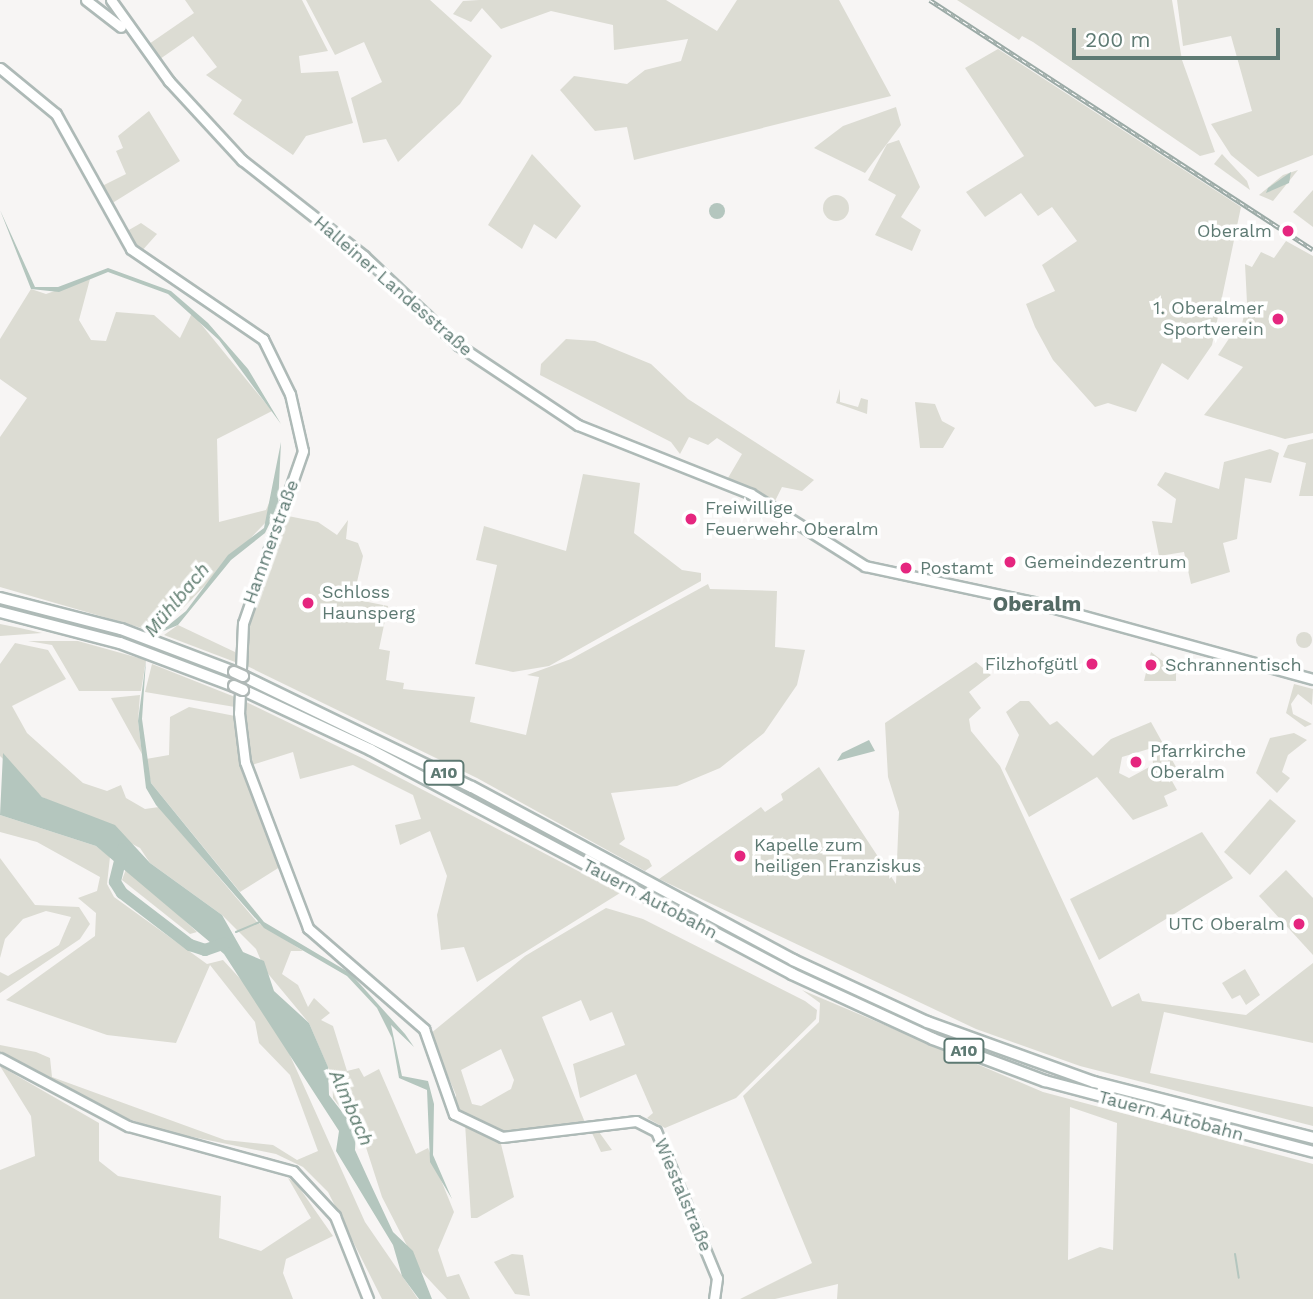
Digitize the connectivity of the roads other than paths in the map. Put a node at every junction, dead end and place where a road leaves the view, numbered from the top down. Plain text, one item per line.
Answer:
1 (86, 0) edge
2 (110, 0) edge
3 (96, 7) junction
4 (144, 51) junction
5 (0, 68) edge
6 (0, 598) edge
7 (0, 612) edge
8 (1313, 679) edge
9 (0, 1058) edge
10 (454, 1114) joint
11 (1313, 1138) edge
12 (1313, 1152) edge
13 (368, 1299) edge
14 (714, 1299) edge

1 - 3 main road, Halleiner Landesstraße
2 - 3 main road, Halleiner Landesstraße
2 - 4 main road, Halleiner Landesstraße
3 - 4 main road, Halleiner Landesstraße
4 - 8 main road, Halleiner Landesstraße
5 - 10 main road, Hammerstraße
6 - 11 highway, Tauern Autobahn / A10
7 - 12 highway, Tauern Autobahn / A10
9 - 13 main road
10 - 14 main road, Wiestalstraße

